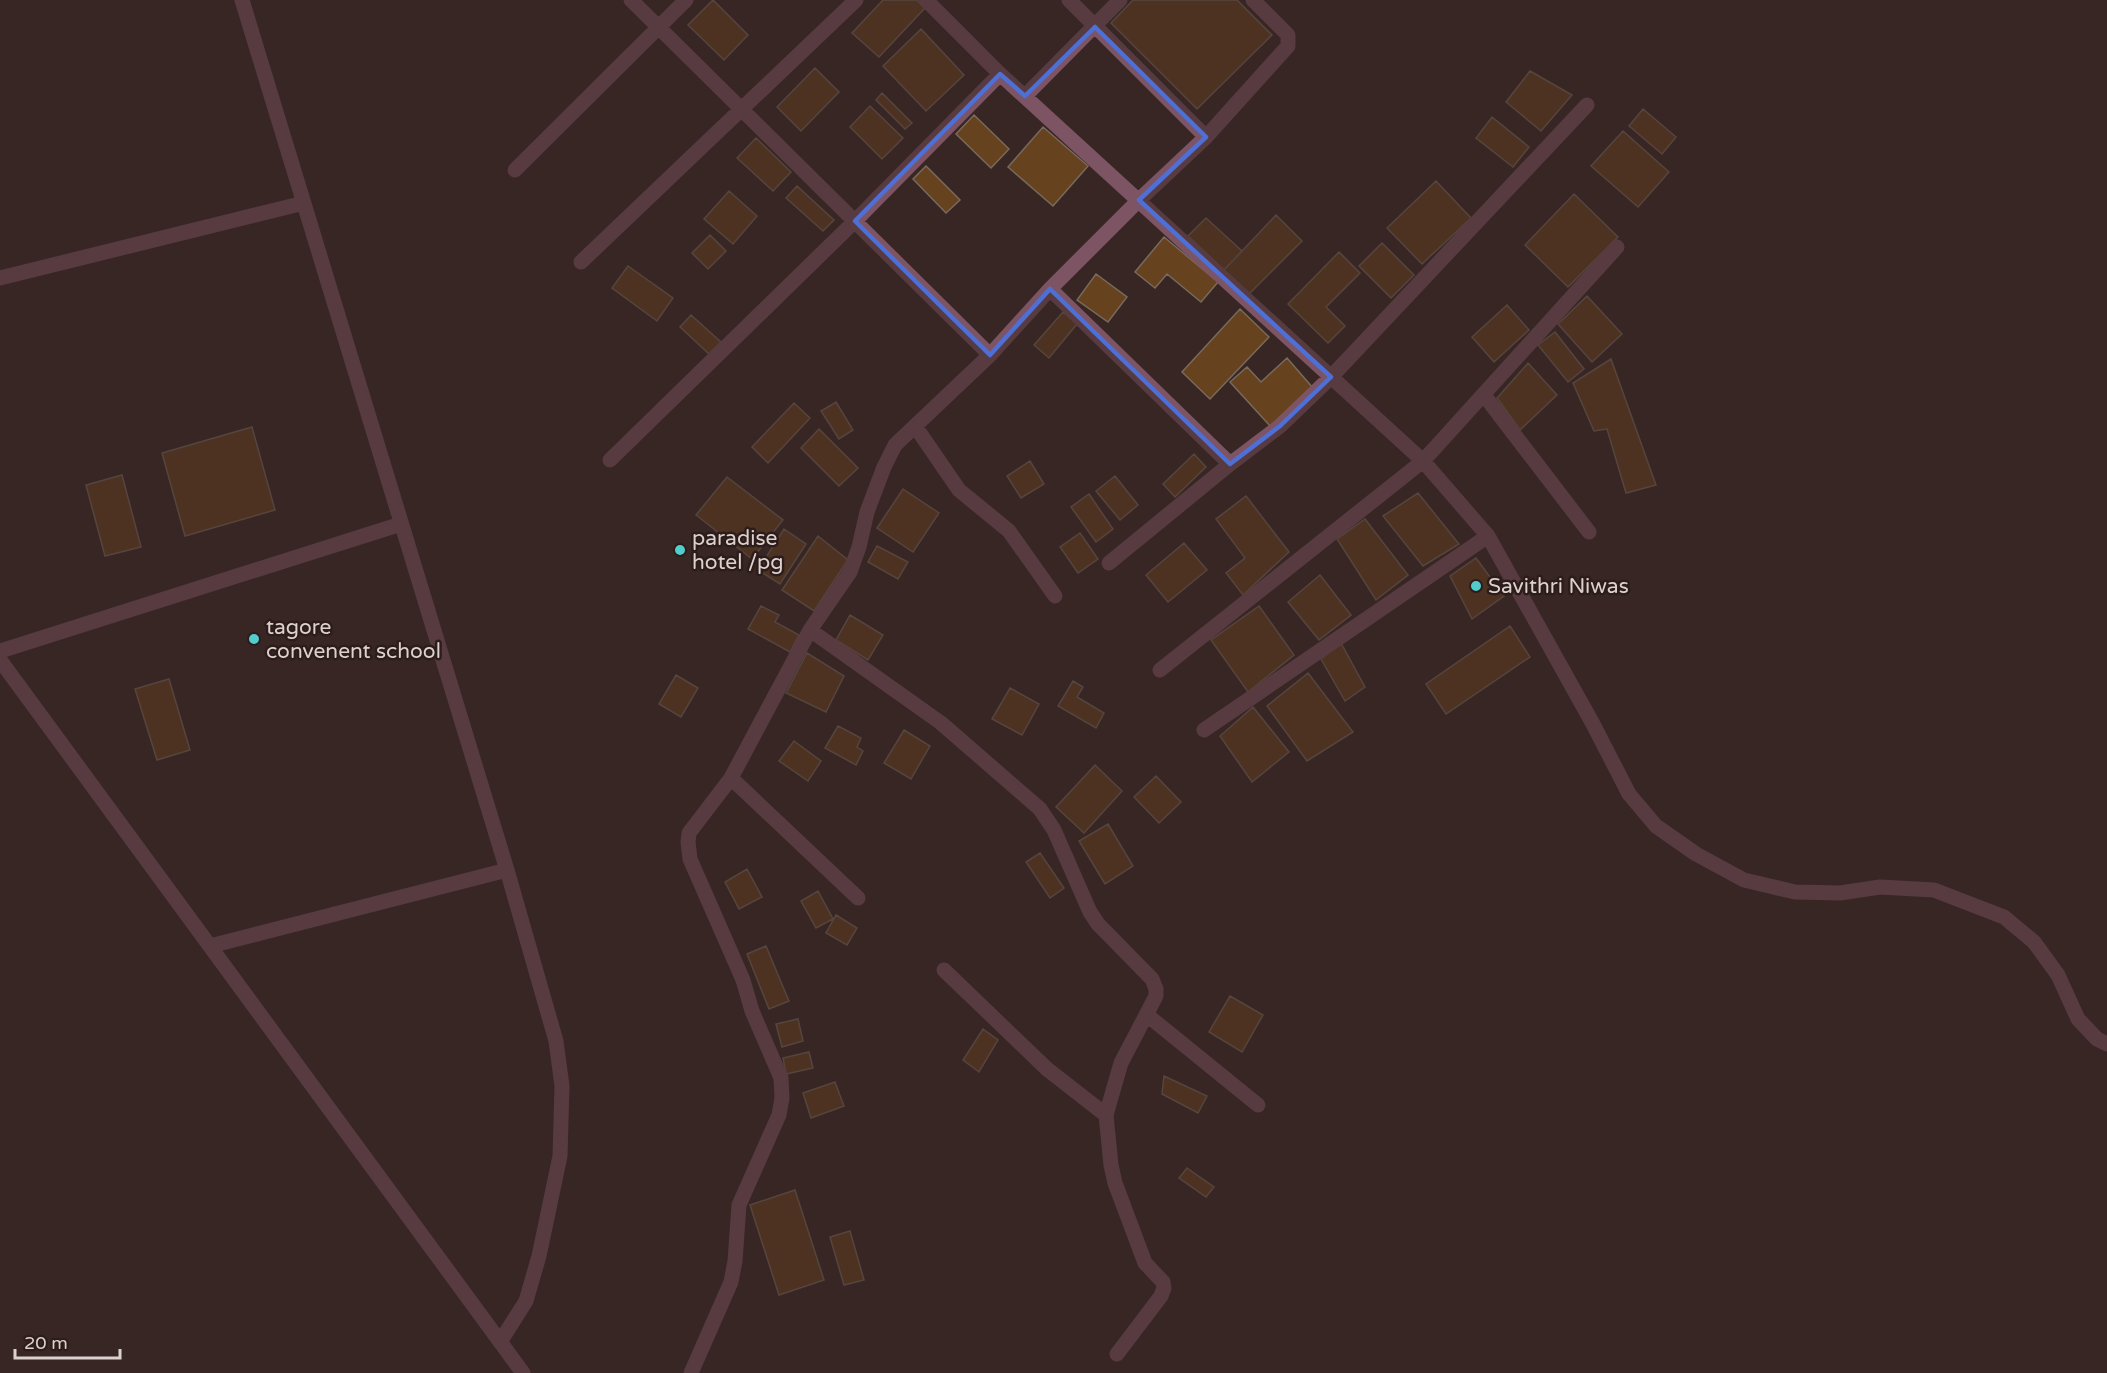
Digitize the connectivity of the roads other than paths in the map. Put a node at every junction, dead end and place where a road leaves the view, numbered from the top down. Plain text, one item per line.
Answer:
1 (242, 0) edge
2 (631, 0) edge
3 (686, 0) edge
4 (856, 0) edge
5 (926, 0) edge
6 (1069, 0) edge
7 (1120, 0) edge
8 (1253, 0) edge
9 (1095, 27) junction
10 (660, 28) junction
11 (1000, 74) junction
12 (1025, 96) junction
13 (1587, 105) dead end
14 (741, 109) junction
15 (1206, 137) junction
16 (515, 170) dead end
17 (1138, 200) junction
18 (304, 203) junction
19 (855, 221) junction
20 (1617, 247) dead end
21 (581, 262) dead end
22 (0, 278) edge
23 (1050, 289) junction
24 (990, 355) junction
25 (1331, 377) junction
26 (1484, 395) junction
27 (915, 426) junction
28 (610, 460) dead end
29 (1423, 461) junction
30 (1230, 464) junction
31 (401, 524) junction
32 (1589, 532) dead end
33 (1488, 536) junction
34 (1109, 563) dead end
35 (1055, 596) dead end
36 (810, 630) junction
37 (0, 651) edge
38 (0, 660) edge
39 (1160, 670) dead end
40 (1204, 730) dead end
41 (731, 778) junction
42 (507, 870) junction
43 (858, 898) dead end
44 (210, 946) junction
45 (944, 970) dead end
46 (1147, 1015) junction
47 (2107, 1044) edge
48 (1258, 1105) dead end
49 (1106, 1115) junction
50 (500, 1342) junction
51 (1118, 1354) dead end
52 (523, 1373) edge
53 (691, 1373) edge

1 - 18 street
2 - 10 street
3 - 10 street
4 - 14 street
5 - 11 street
6 - 9 street
7 - 9 street
8 - 15 street
9 - 12 street
9 - 15 street
10 - 14 street
10 - 16 street
11 - 12 street
11 - 19 street
12 - 17 street
13 - 25 street
14 - 19 street
14 - 21 street
15 - 17 street
17 - 23 street
17 - 25 street
18 - 22 street
18 - 31 street
19 - 24 street
19 - 28 street
20 - 26 street
23 - 24 street
23 - 30 street
24 - 27 street
25 - 29 street
25 - 30 street
26 - 29 street
26 - 32 street
27 - 35 street
27 - 36 street
29 - 33 street
29 - 39 street
30 - 34 street
31 - 37 street
31 - 42 street
33 - 40 street
33 - 47 street
36 - 41 street
36 - 46 street
38 - 44 street
41 - 43 street
41 - 53 street
42 - 44 street
42 - 50 street
44 - 50 street
45 - 49 street
46 - 48 street
46 - 49 street
49 - 51 street
50 - 52 street

